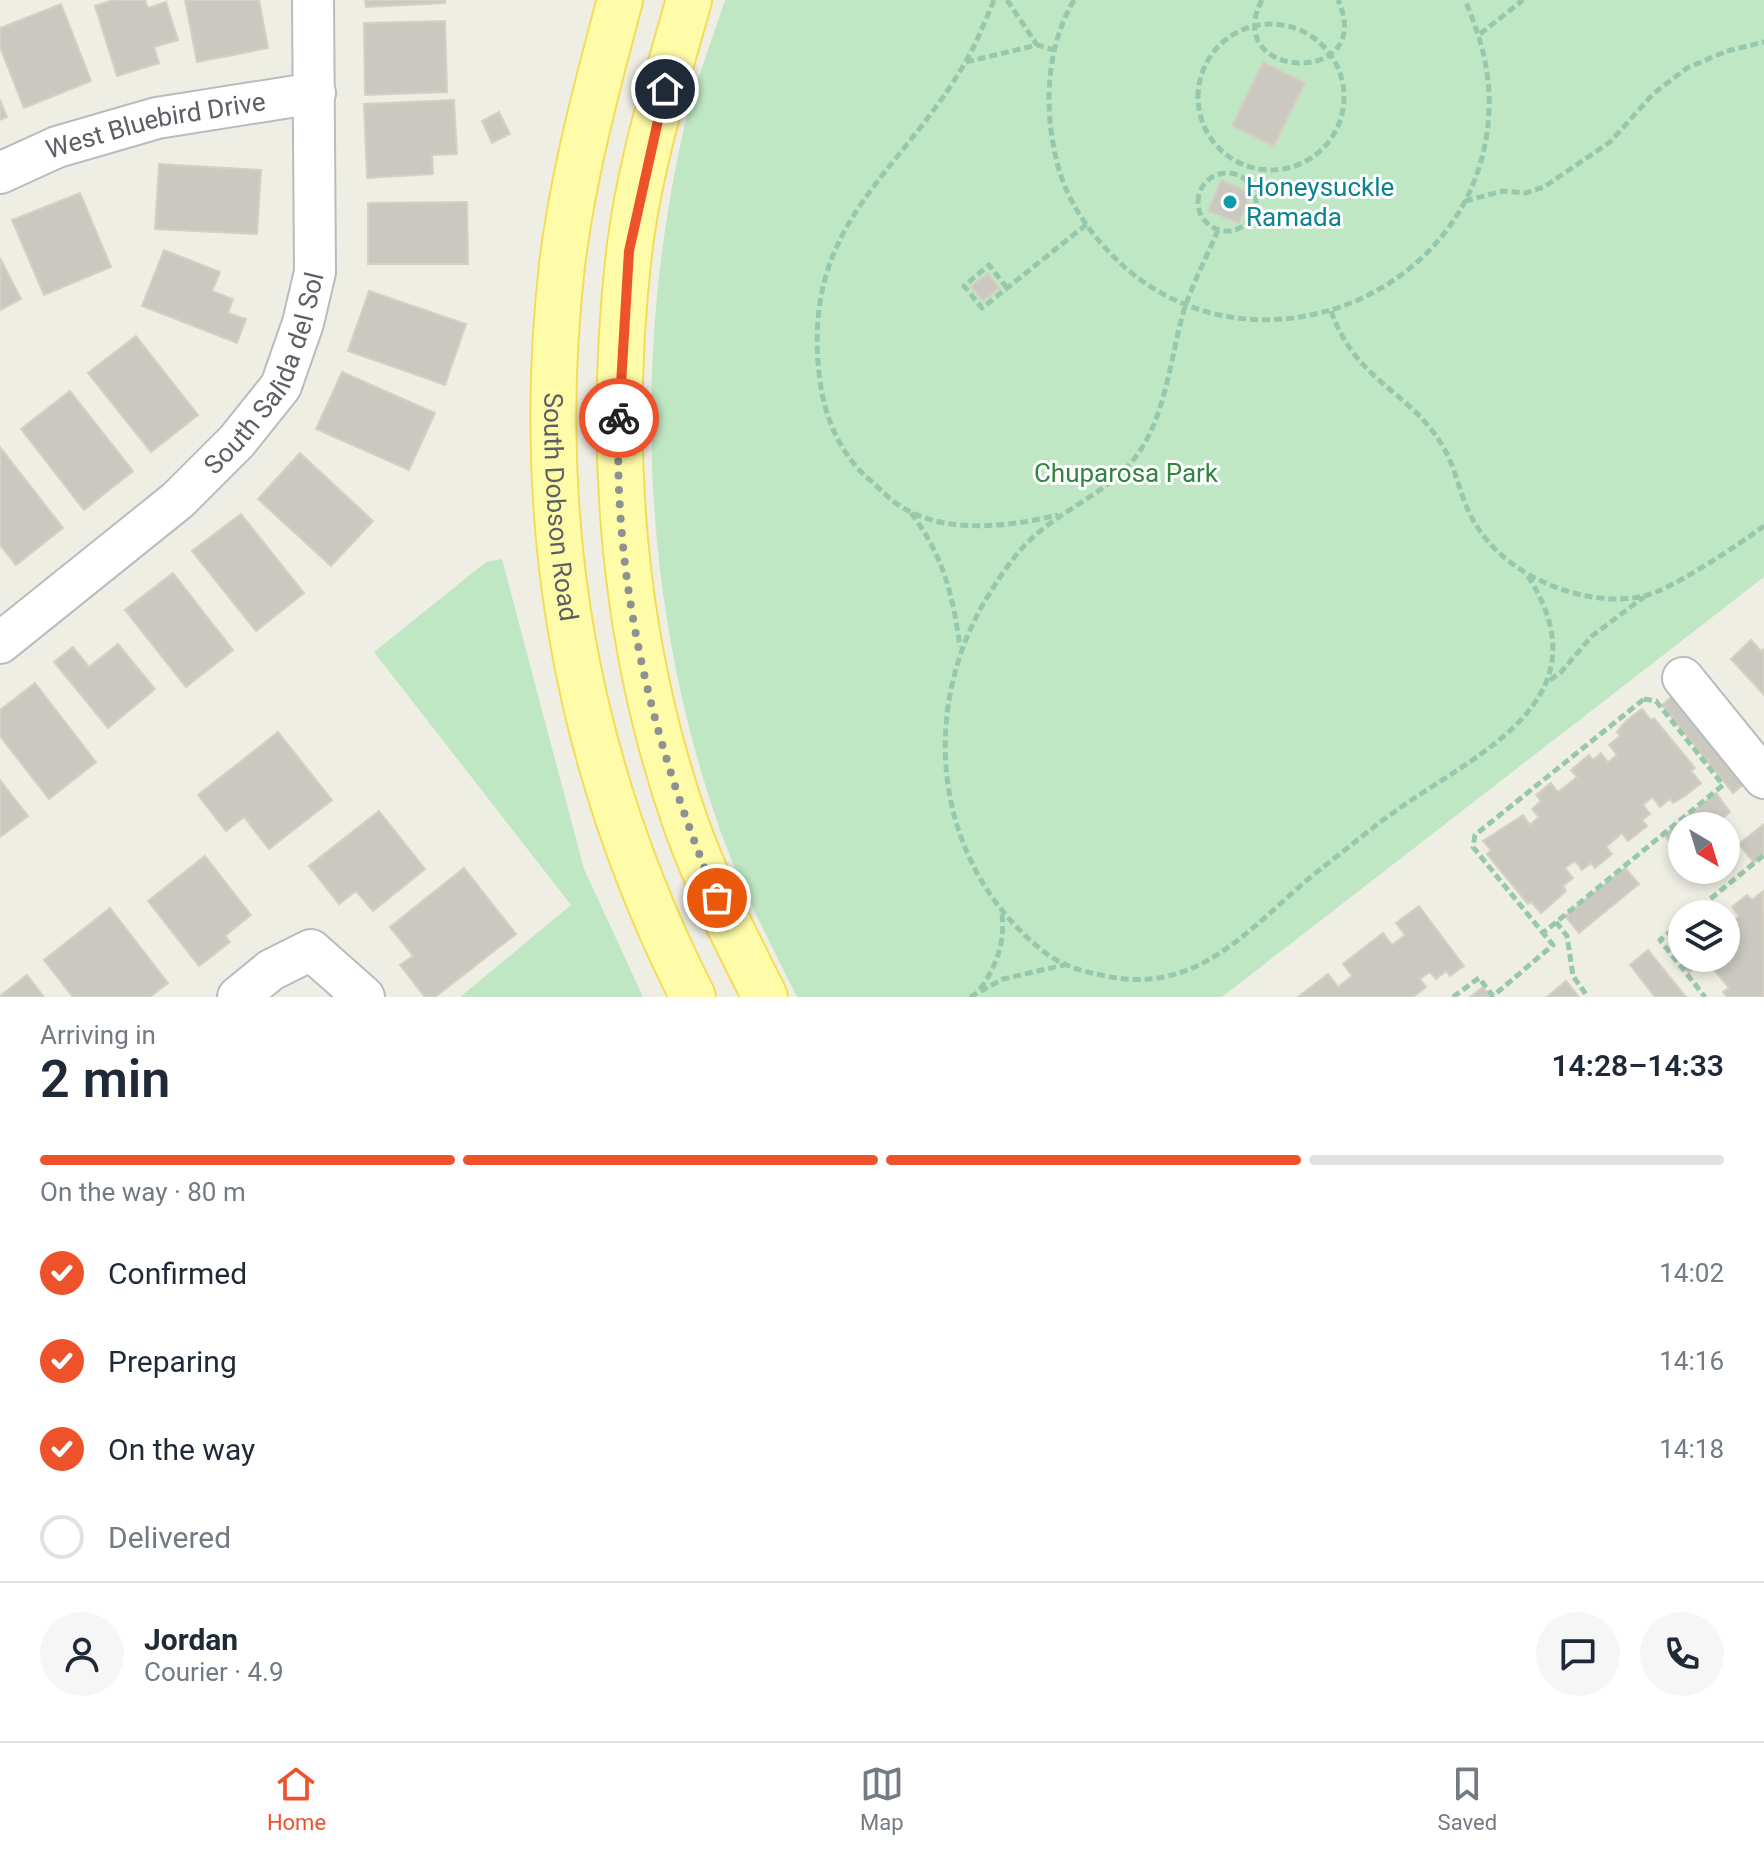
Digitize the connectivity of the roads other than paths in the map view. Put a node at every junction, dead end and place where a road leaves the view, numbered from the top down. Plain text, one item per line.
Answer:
1 (313, 0) edge
2 (620, 0) edge
3 (689, 0) edge
4 (315, 93) junction
5 (0, 173) edge
6 (0, 643) edge
7 (1683, 678) dead end
8 (1764, 778) edge
9 (238, 997) edge
10 (364, 997) edge
11 (693, 997) edge
12 (765, 997) edge

1 - 4 street, South Salida del Sol
2 - 11 main road, South Dobson Road
3 - 12 main road
4 - 5 street, West Bluebird Drive
4 - 6 street, South Salida del Sol
7 - 8 street
9 - 10 street

